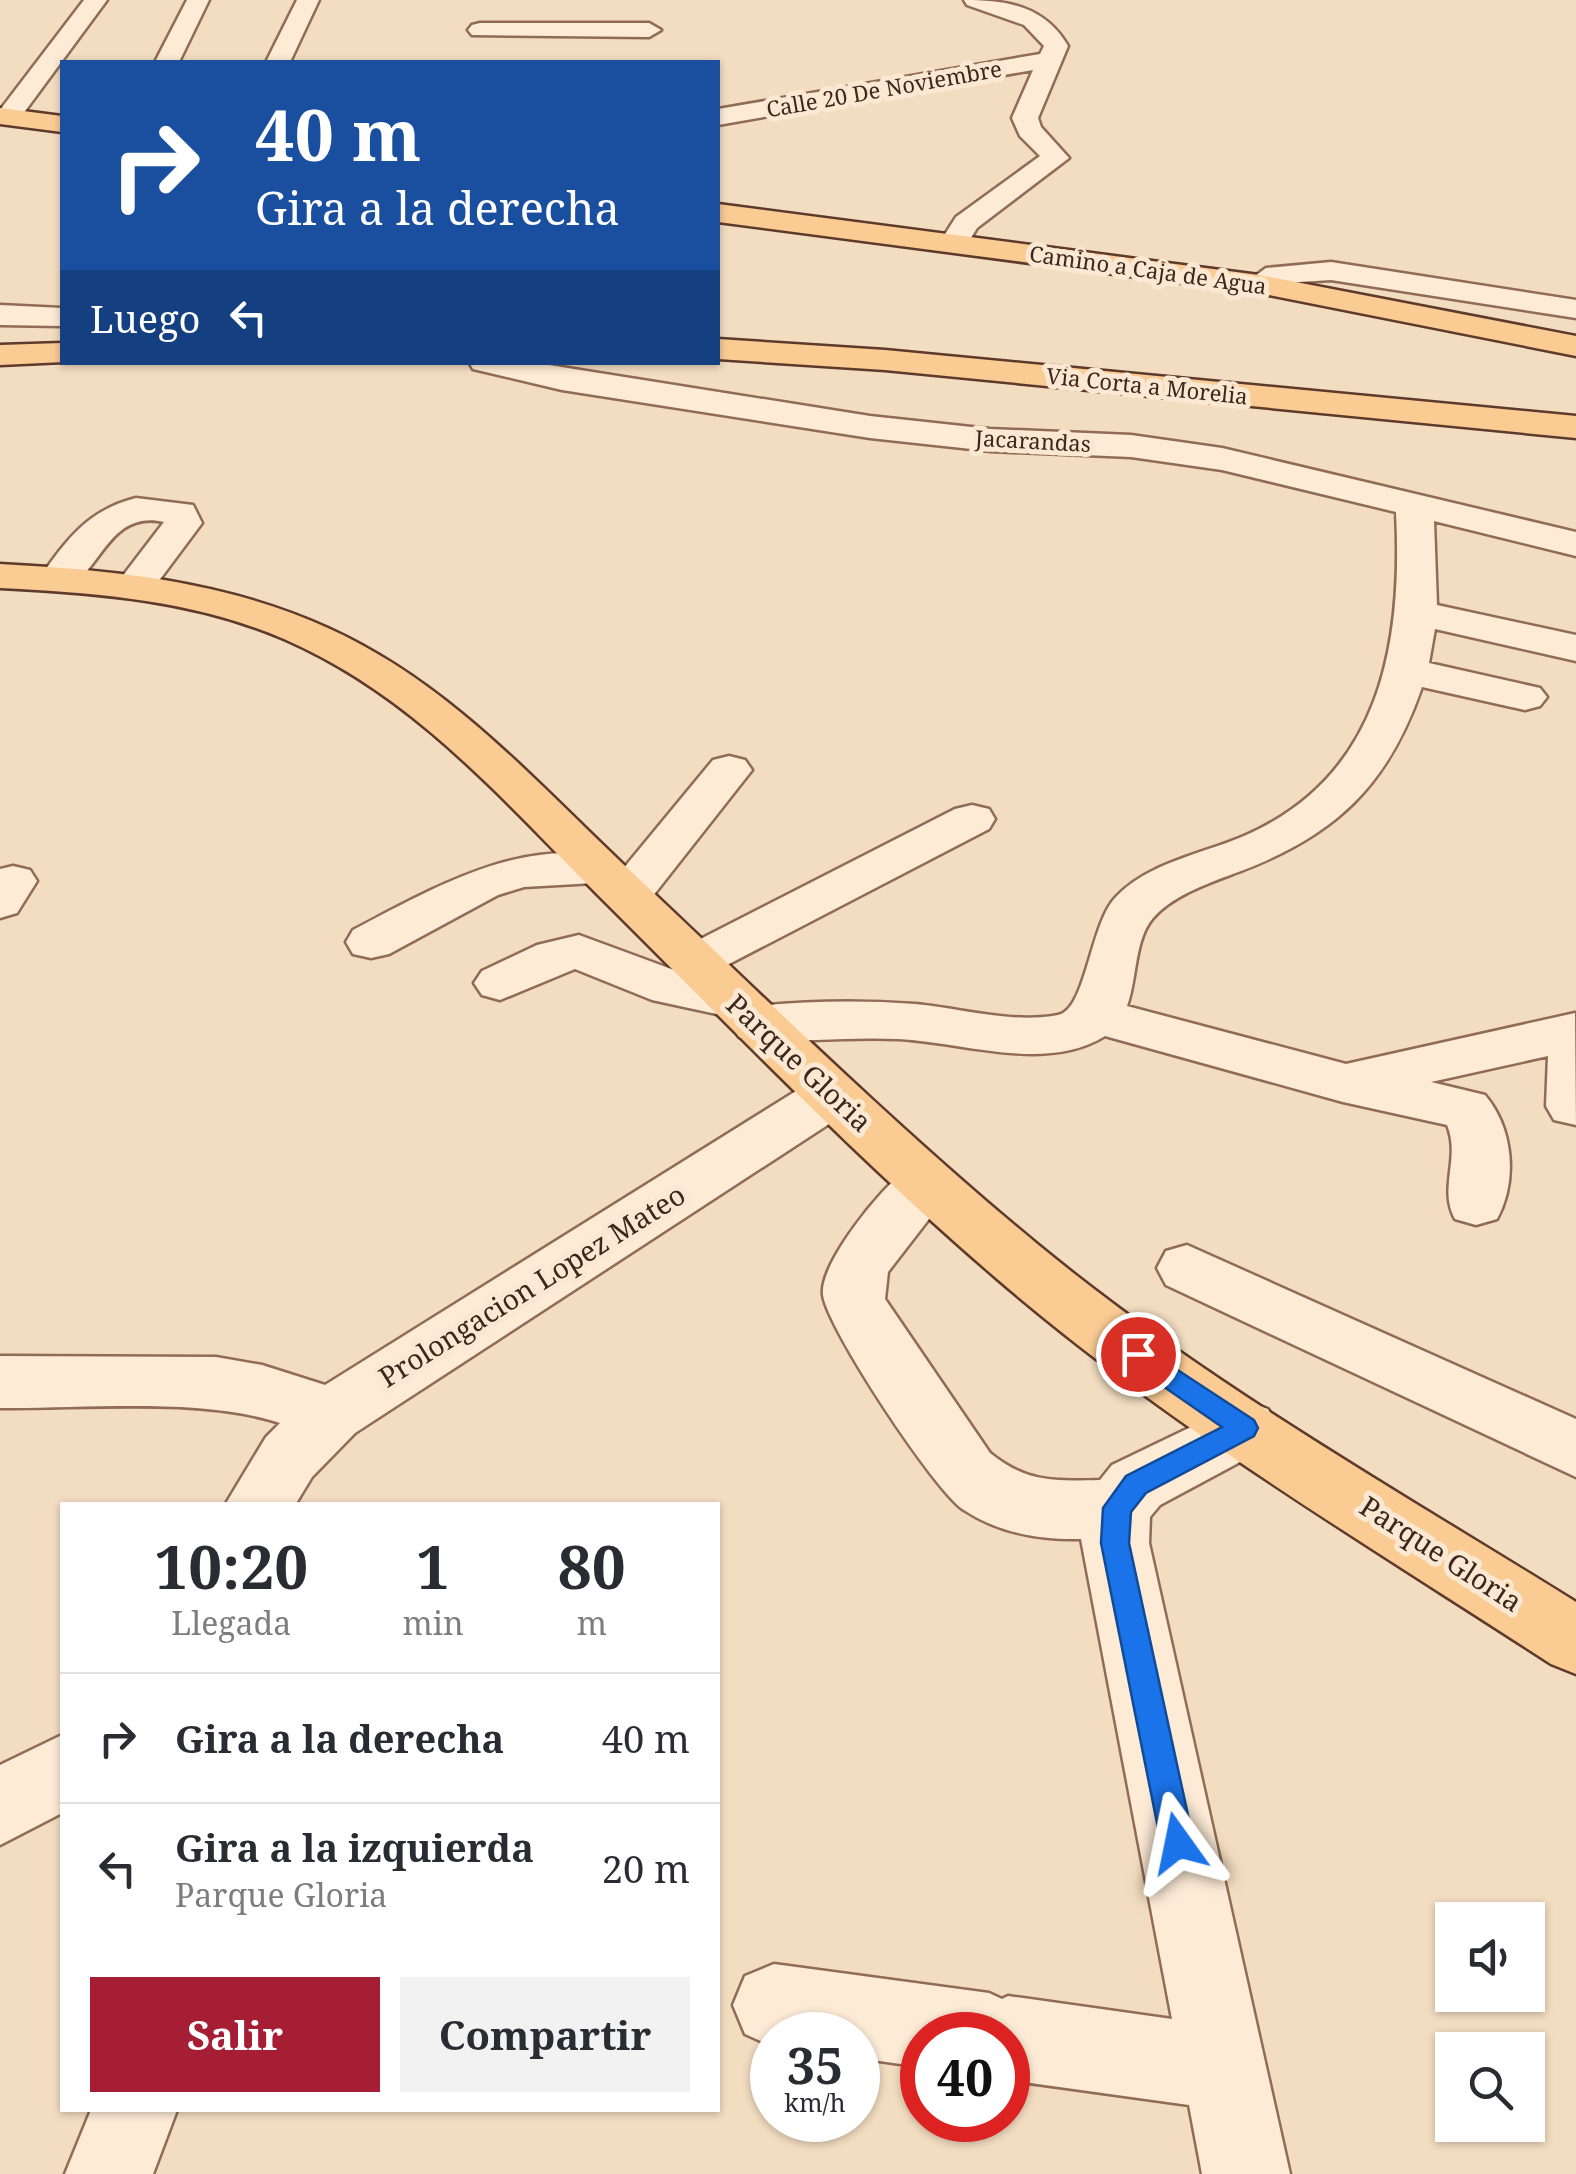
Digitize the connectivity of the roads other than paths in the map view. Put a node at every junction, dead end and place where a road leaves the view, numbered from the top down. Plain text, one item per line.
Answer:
1 (96, 0) edge
2 (198, 0) edge
3 (308, 0) edge
4 (976, 0) edge
5 (1052, 0) edge
6 (1002, 8) junction
7 (648, 29) dead end
8 (480, 30) dead end
9 (168, 60) edge
10 (279, 60) edge
11 (1050, 60) junction
12 (4, 116) edge
13 (720, 118) edge
14 (60, 124) edge
15 (720, 213) edge
16 (953, 244) junction
17 (1259, 284) junction
18 (1576, 309) edge
19 (0, 315) edge
20 (60, 317) edge
21 (1576, 346) edge
22 (720, 349) edge
23 (60, 353) edge
24 (0, 354) edge
25 (498, 365) edge
26 (1576, 427) edge
27 (1414, 502) junction
28 (1576, 544) edge
29 (0, 576) edge
30 (60, 579) junction
31 (135, 586) junction
32 (1417, 613) junction
33 (1576, 648) edge
34 (1409, 671) junction
35 (1525, 696) dead end
36 (729, 770) dead end
37 (972, 819) dead end
38 (614, 882) junction
39 (371, 942) dead end
40 (695, 963) junction
41 (500, 984) dead end
42 (746, 1013) junction
43 (1097, 1016) junction
44 (1575, 1031) edge
45 (1343, 1083) junction
46 (832, 1096) junction
47 (1574, 1106) edge
48 (928, 1184) junction
49 (1476, 1203) dead end
50 (1187, 1268) dead end
51 (0, 1382) edge
52 (332, 1414) junction
53 (1244, 1428) junction
54 (1576, 1449) edge
55 (261, 1502) edge
56 (1117, 1508) junction
57 (1576, 1641) edge
58 (60, 1773) edge
59 (0, 1807) edge
60 (774, 2004) dead end
61 (900, 2022) edge
62 (1030, 2041) edge
63 (1224, 2068) junction
64 (133, 2112) edge
65 (110, 2174) edge
66 (1246, 2174) edge

1 - 12 street
2 - 9 street
3 - 10 street
4 - 6 street
5 - 6 street
6 - 11 street
7 - 8 street
11 - 13 street, Calle 20 De Noviembre
11 - 16 street
12 - 14 main road
15 - 16 main road, Camino a Caja de Agua
16 - 17 main road, Camino a Caja de Agua
17 - 18 street
17 - 21 main road, Camino a Caja de Agua
19 - 20 street
22 - 26 main road, Via Corta a Morelia
23 - 24 main road
25 - 27 street, Jacarandas
27 - 28 street, Jacarandas
27 - 32 street
29 - 30 main road, Parque Gloria
30 - 31 main road, Parque Gloria
30 - 31 street
31 - 38 main road, Parque Gloria
32 - 33 street
32 - 34 street
34 - 35 street
34 - 43 street
36 - 38 street
37 - 40 street
38 - 39 street
38 - 40 main road, Parque Gloria
40 - 42 main road, Parque Gloria
41 - 42 street
42 - 43 street
42 - 46 main road, Parque Gloria
43 - 45 street
44 - 45 street
44 - 47 street
45 - 49 street
46 - 48 main road, Parque Gloria
46 - 52 street, Prolongacion Lopez Mateo
48 - 53 main road, Parque Gloria
48 - 56 street
50 - 54 street
51 - 52 street
52 - 55 street, Prolongacion Lopez Mateo
53 - 56 street
53 - 57 main road, Parque Gloria
56 - 63 street
58 - 59 street
60 - 61 street
62 - 63 street
63 - 66 street
64 - 65 street

